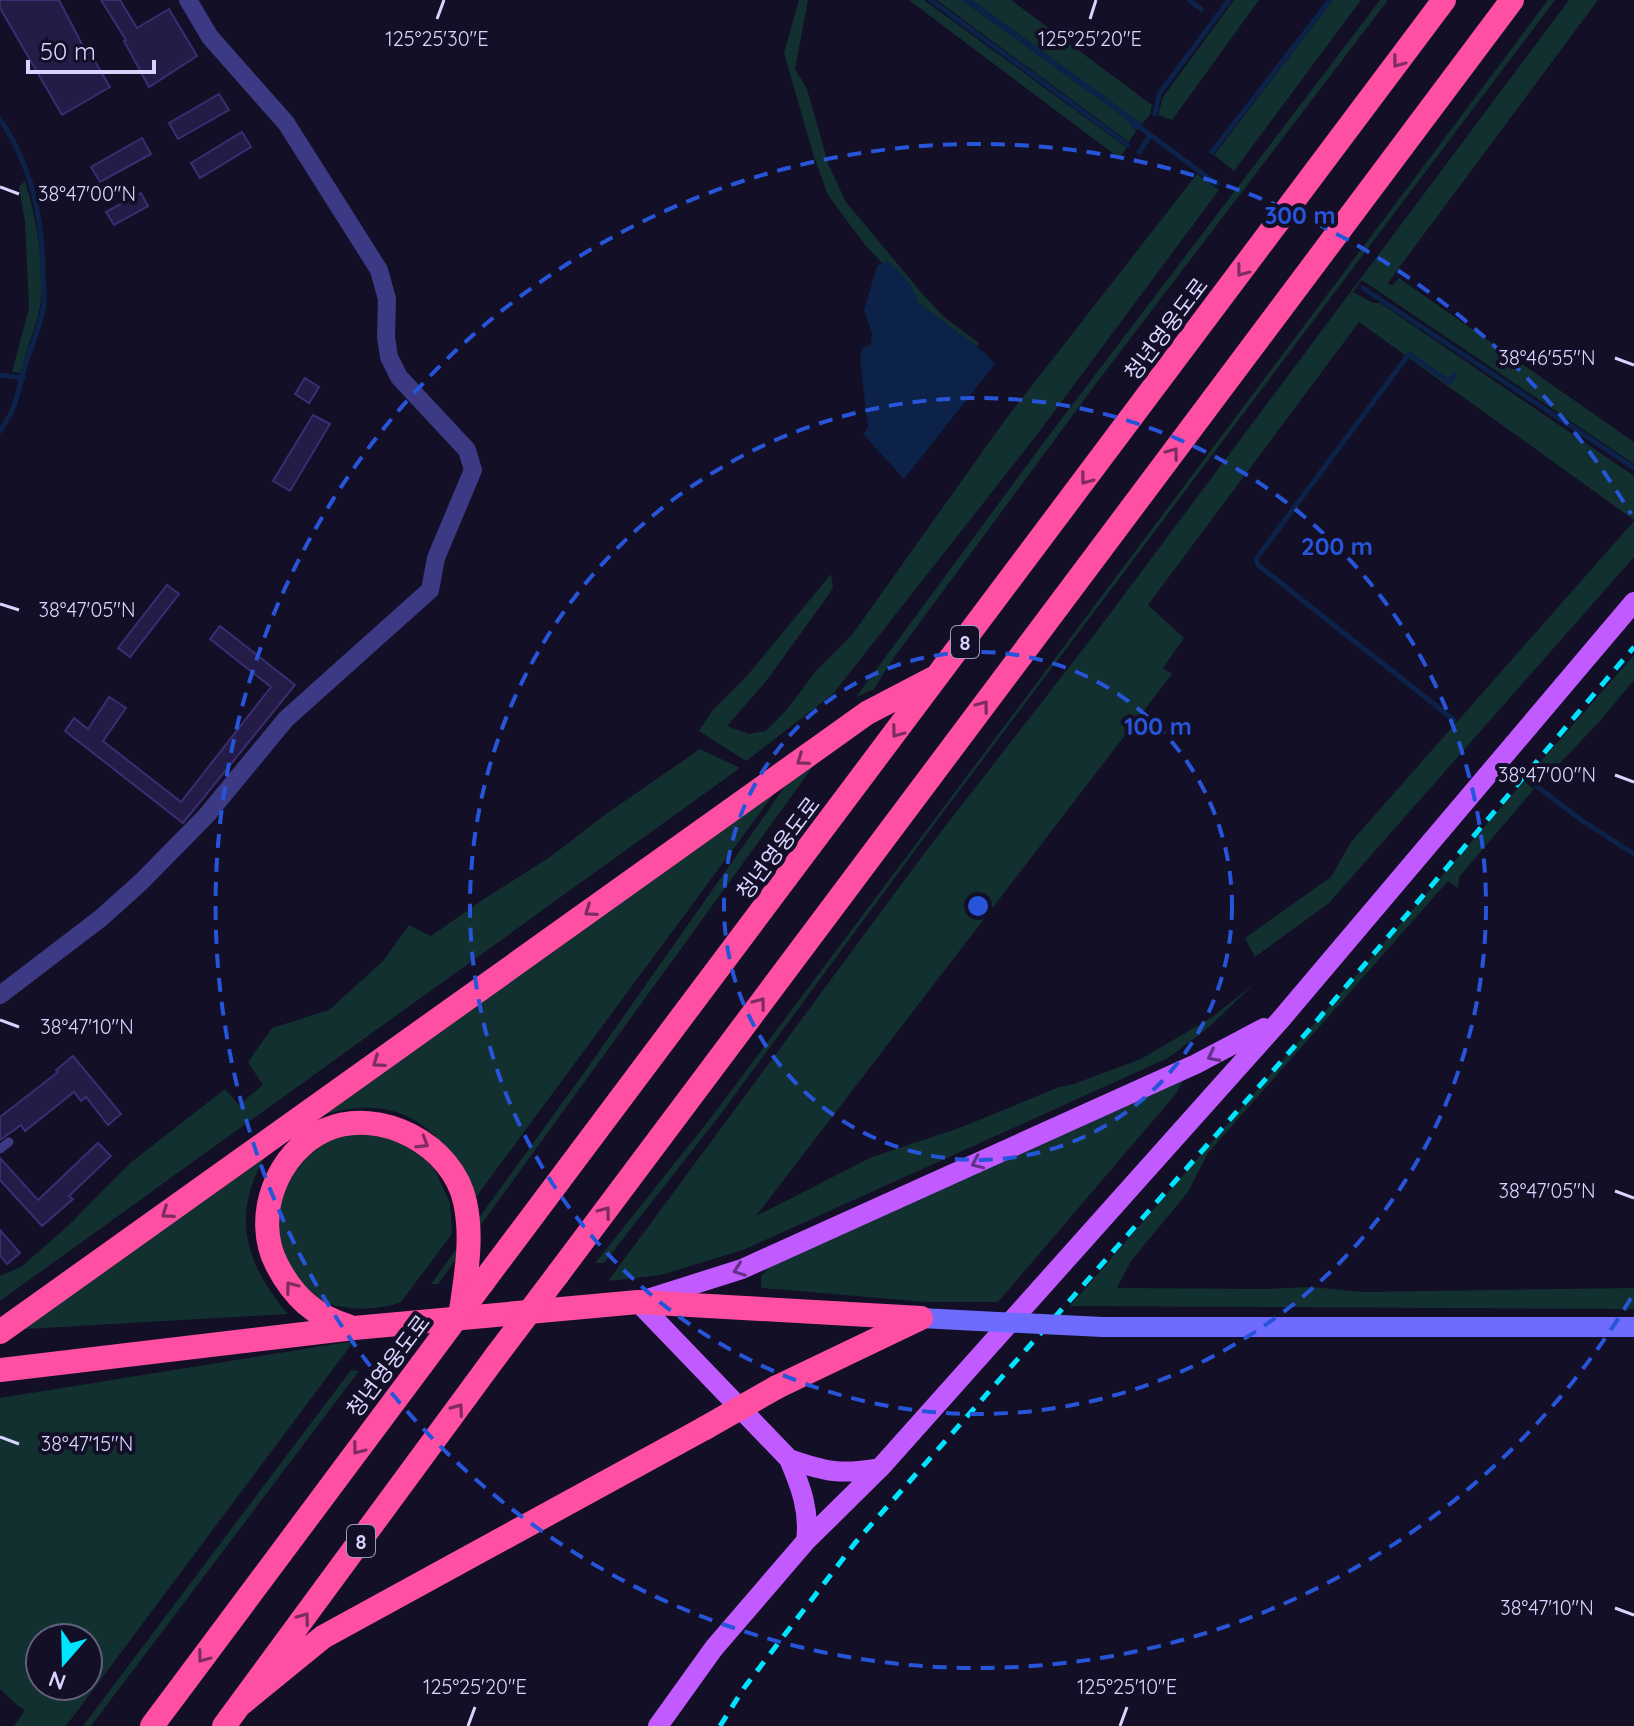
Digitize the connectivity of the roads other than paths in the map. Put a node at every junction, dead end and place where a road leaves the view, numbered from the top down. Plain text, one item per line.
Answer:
1 (188, 0) edge
2 (1444, 0) edge
3 (1512, 0) edge
4 (1634, 602) edge
5 (940, 675) junction
6 (0, 995) edge
7 (1282, 1018) junction
8 (474, 1283) junction
9 (638, 1302) junction
10 (921, 1318) junction
11 (1634, 1327) edge
12 (354, 1328) junction
13 (0, 1332) edge
14 (0, 1370) edge
15 (789, 1459) junction
16 (880, 1468) junction
17 (806, 1541) junction
18 (241, 1704) junction
19 (152, 1726) edge
20 (224, 1726) edge
21 (658, 1726) edge

1 - 6 street
2 -> 5 highway, 청년영웅도로 / 8
18 -> 3 highway, 8, bridge
4 - 7 main road
5 -> 8 highway, 청년영웅도로 / 8
5 -> 13 highway
7 -> 9 main road
7 - 16 main road
12 -> 8 highway
8 -> 19 highway, 청년영웅도로 / 8, bridge
9 - 10 highway
9 - 12 highway
9 - 15 main road
10 - 11 main road, bridge
10 - 18 highway, bridge
12 - 14 highway
15 - 16 main road
15 - 17 main road
16 - 17 main road
17 - 21 main road
18 - 20 highway, 8

